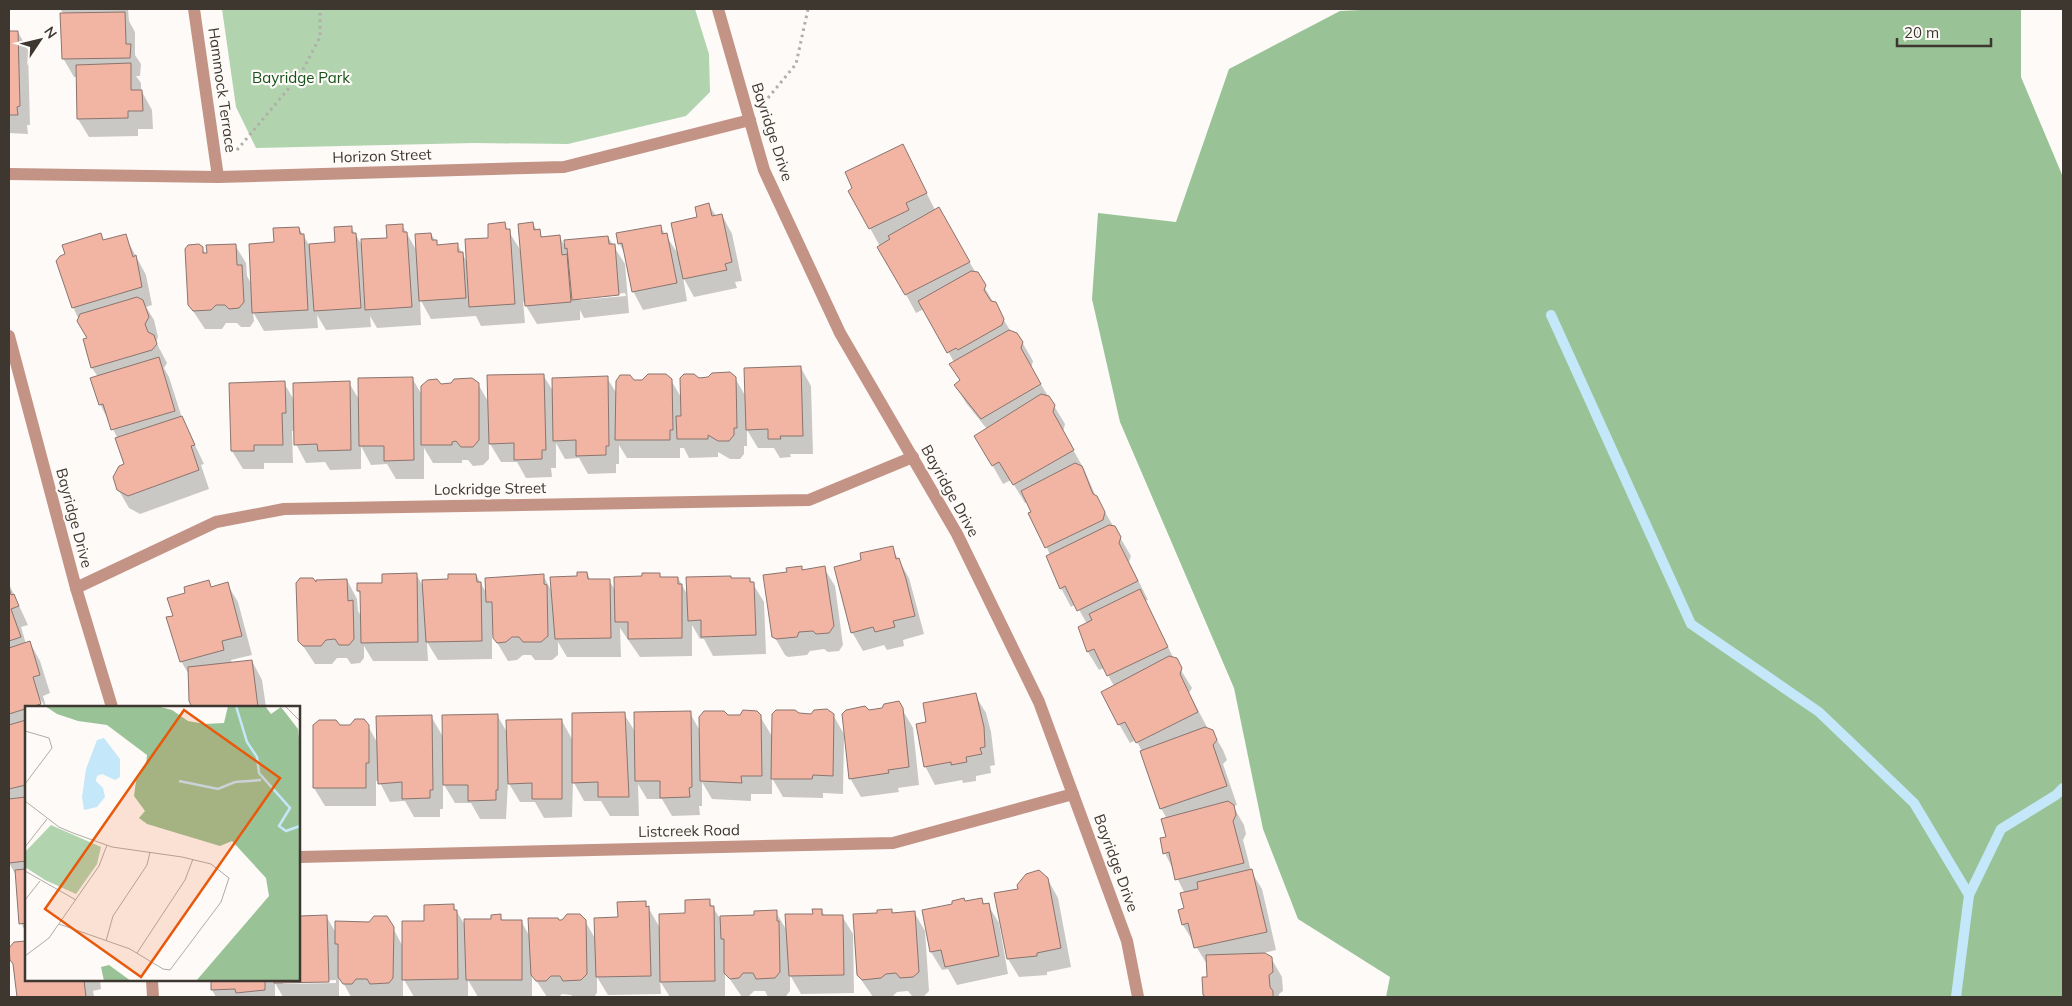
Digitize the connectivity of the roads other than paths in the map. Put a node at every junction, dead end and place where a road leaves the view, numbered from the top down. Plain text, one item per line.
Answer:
1 (194, 9) edge
2 (718, 9) edge
3 (750, 120) junction
4 (9, 174) edge
5 (218, 177) junction
6 (9, 336) edge
7 (913, 457) junction
8 (76, 588) junction
9 (112, 706) edge
10 (1073, 794) junction
11 (300, 857) edge
12 (152, 981) edge
13 (153, 997) edge
14 (1138, 997) edge

1 - 5 street, Hammock Terrace
2 - 3 street, Bayridge Drive
3 - 5 street, Horizon Street
3 - 7 street, Bayridge Drive
4 - 5 street, Horizon Street
6 - 8 street, Bayridge Drive
7 - 8 street, Lockridge Street
7 - 10 street, Bayridge Drive
8 - 9 street, Bayridge Drive
10 - 11 street, Listcreek Road
10 - 14 street, Bayridge Drive
12 - 13 street

